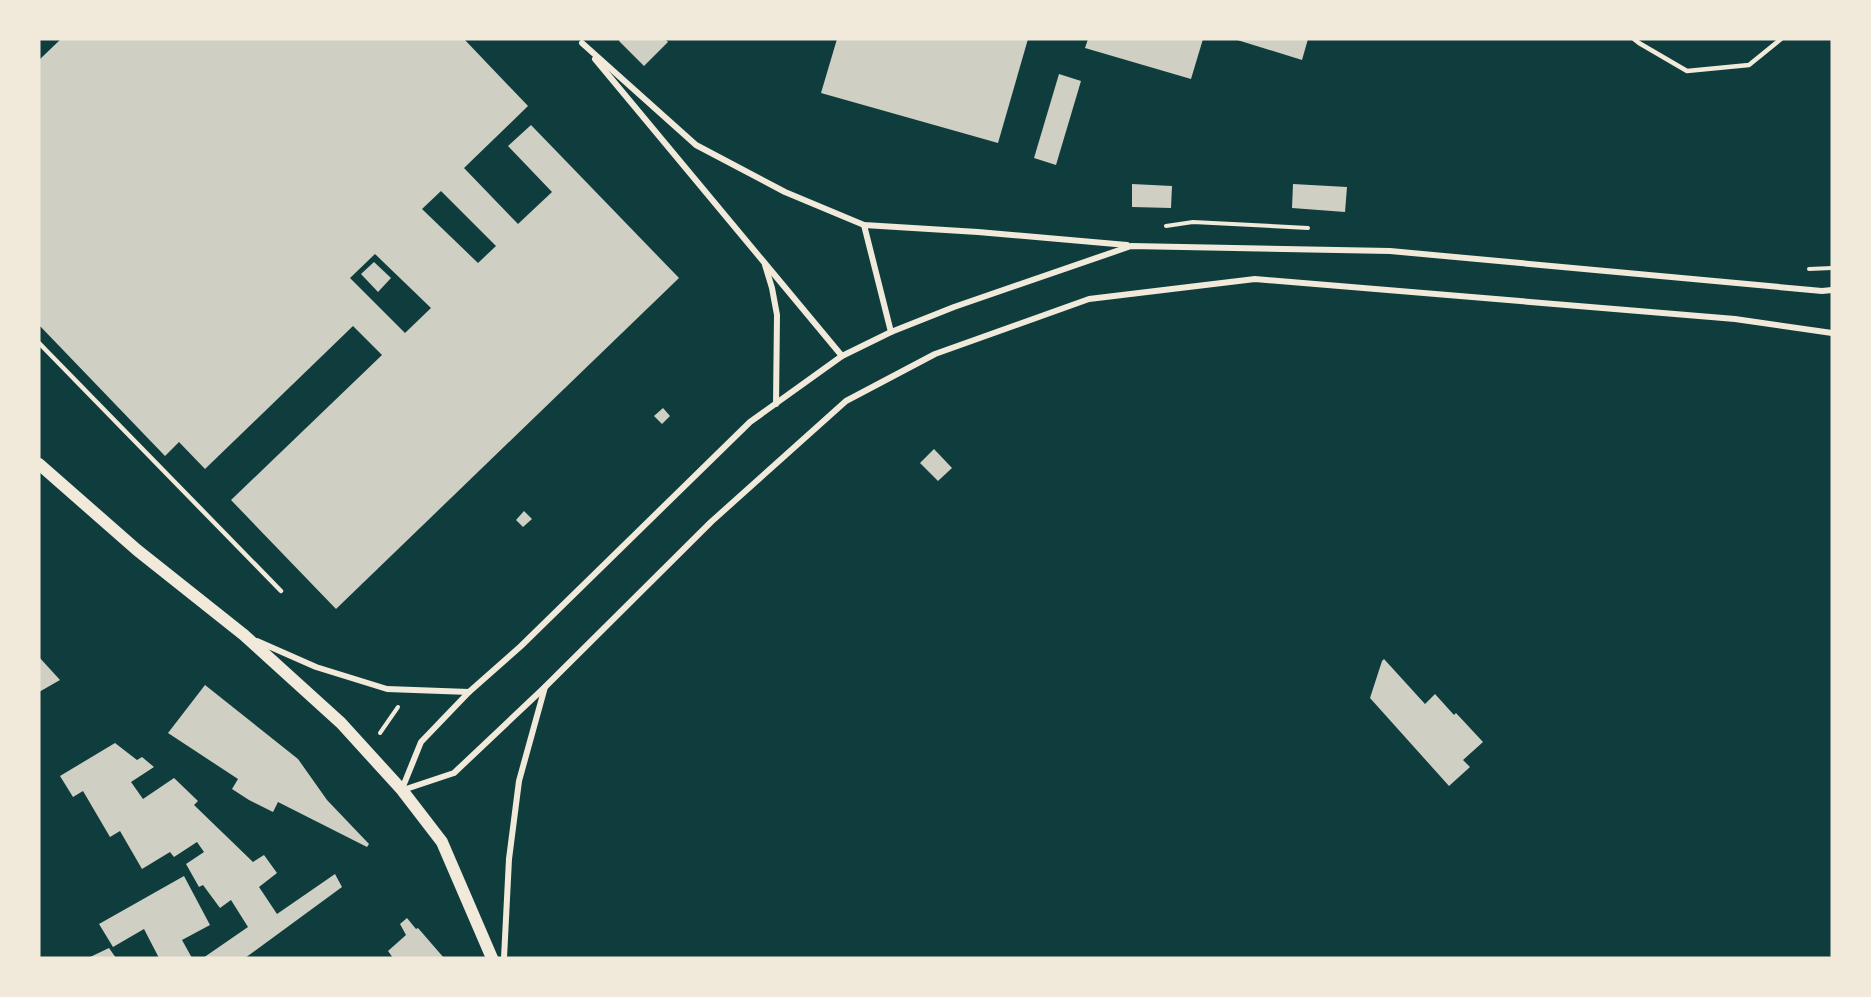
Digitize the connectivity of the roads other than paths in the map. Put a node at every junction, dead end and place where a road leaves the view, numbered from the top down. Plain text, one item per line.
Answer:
1 (1634, 39) edge
2 (1781, 39) edge
3 (580, 41) edge
4 (864, 225) junction
5 (1131, 246) junction
6 (764, 261) junction
7 (1832, 290) edge
8 (891, 332) junction
9 (1832, 333) edge
10 (39, 343) edge
11 (842, 356) junction
12 (776, 404) junction
13 (39, 464) edge
14 (281, 591) dead end
15 (244, 635) junction
16 (545, 687) junction
17 (469, 692) junction
18 (402, 790) junction
19 (492, 958) edge
20 (504, 958) edge

1 - 2 lane
3 - 4 street
3 - 6 street
4 - 5 street
4 - 8 street
5 - 7 street
5 - 8 street
6 - 11 street
6 - 12 street
8 - 11 street
9 - 16 street
10 - 14 lane
11 - 12 street
12 - 17 street
13 - 15 main road
15 - 17 street
15 - 18 main road
16 - 18 street
16 - 20 street
17 - 18 street
18 - 19 main road

